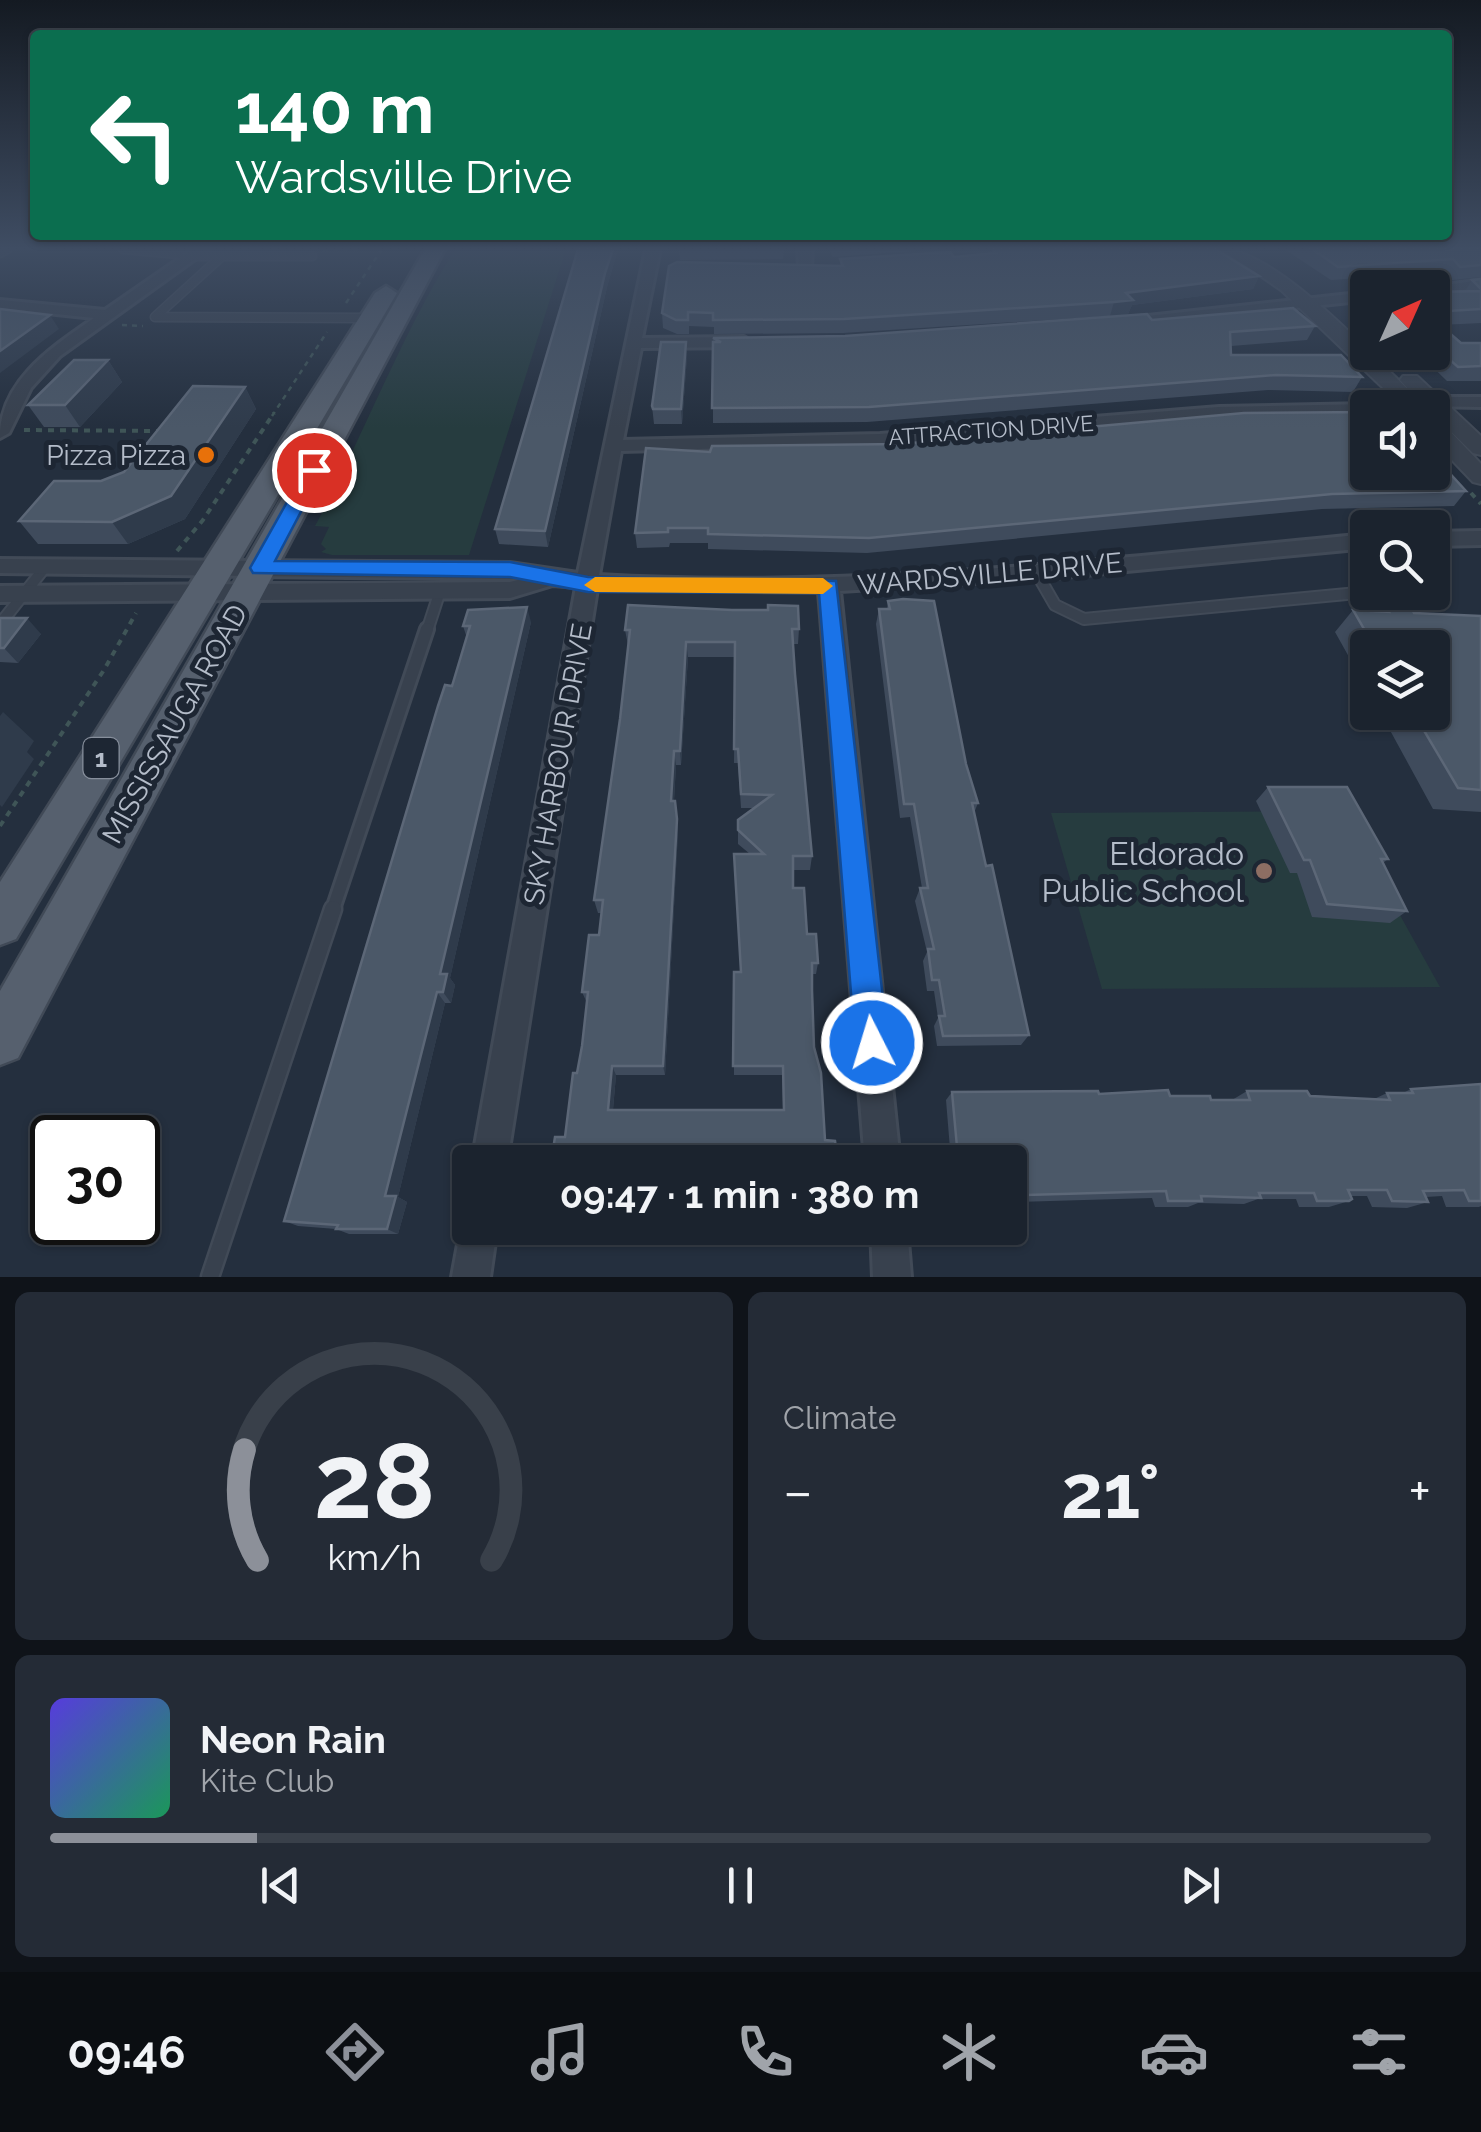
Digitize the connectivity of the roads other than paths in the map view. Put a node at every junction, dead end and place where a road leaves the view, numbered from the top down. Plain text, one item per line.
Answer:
1 (45, 309) edge
2 (116, 309) edge
3 (164, 309) edge
4 (361, 309) edge
5 (402, 309) edge
6 (642, 309) edge
7 (1240, 309) edge
8 (1322, 309) edge
9 (1325, 309) edge
10 (356, 314) junction
11 (107, 315) junction
12 (1110, 324) edge
13 (1350, 327) edge
14 (768, 342) edge
15 (632, 343) junction
16 (1394, 370) edge
17 (1405, 390) edge
18 (1410, 390) edge
19 (1481, 402) edge
20 (1450, 408) edge
21 (1350, 409) edge
22 (1450, 427) edge
23 (0, 433) edge
24 (1450, 440) edge
25 (614, 446) junction
26 (1481, 448) edge
27 (1481, 477) edge
28 (1481, 538) edge
29 (1450, 539) edge
30 (1350, 544) edge
31 (0, 566) edge
32 (46, 566) junction
33 (1036, 572) junction
34 (553, 579) junction
35 (210, 580) junction
36 (254, 580) junction
37 (588, 584) junction
38 (829, 586) junction
39 (440, 590) junction
40 (0, 594) edge
41 (23, 594) junction
42 (1350, 594) edge
43 (0, 624) edge
44 (0, 923) edge
45 (0, 1040) edge
46 (493, 1145) edge
47 (881, 1145) edge
48 (476, 1245) edge
49 (890, 1245) edge
50 (210, 1277) edge
51 (470, 1277) edge
52 (892, 1277) edge

1 - 11 street
2 - 11 street
3 - 10 lane
4 - 10 main road, MISSISSAUGA ROAD / 1
5 - 36 main road, MISSISSAUGA ROAD / 1
6 - 15 street, SKY HARBOUR DRIVE
7 - 12 street
8 - 17 street
9 - 13 street
10 - 35 main road, MISSISSAUGA ROAD / 1
11 - 23 street
14 - 15 street
15 - 25 street, SKY HARBOUR DRIVE
16 - 18 street
19 - 20 street
21 - 25 street, ATTRACTION DRIVE
22 - 26 street
24 - 27 street
25 - 37 street, SKY HARBOUR DRIVE
28 - 29 street
30 - 33 street, WARDSVILLE DRIVE
31 - 32 street
32 - 35 street
32 - 41 lane
33 - 38 street, WARDSVILLE DRIVE
33 - 42 lane
34 - 36 street, WARDSVILLE DRIVE
34 - 37 street, WARDSVILLE DRIVE
34 - 39 street, WARDSVILLE DRIVE
35 - 36 street
35 - 36 street
35 - 41 street
35 - 44 main road, MISSISSAUGA ROAD / 1
36 - 39 street, WARDSVILLE DRIVE
36 - 45 main road, MISSISSAUGA ROAD / 1
37 - 38 street, WARDSVILLE DRIVE
37 - 46 street, SKY HARBOUR DRIVE
38 - 47 street
39 - 50 lane
40 - 41 street
41 - 43 lane
48 - 51 street
49 - 52 street

